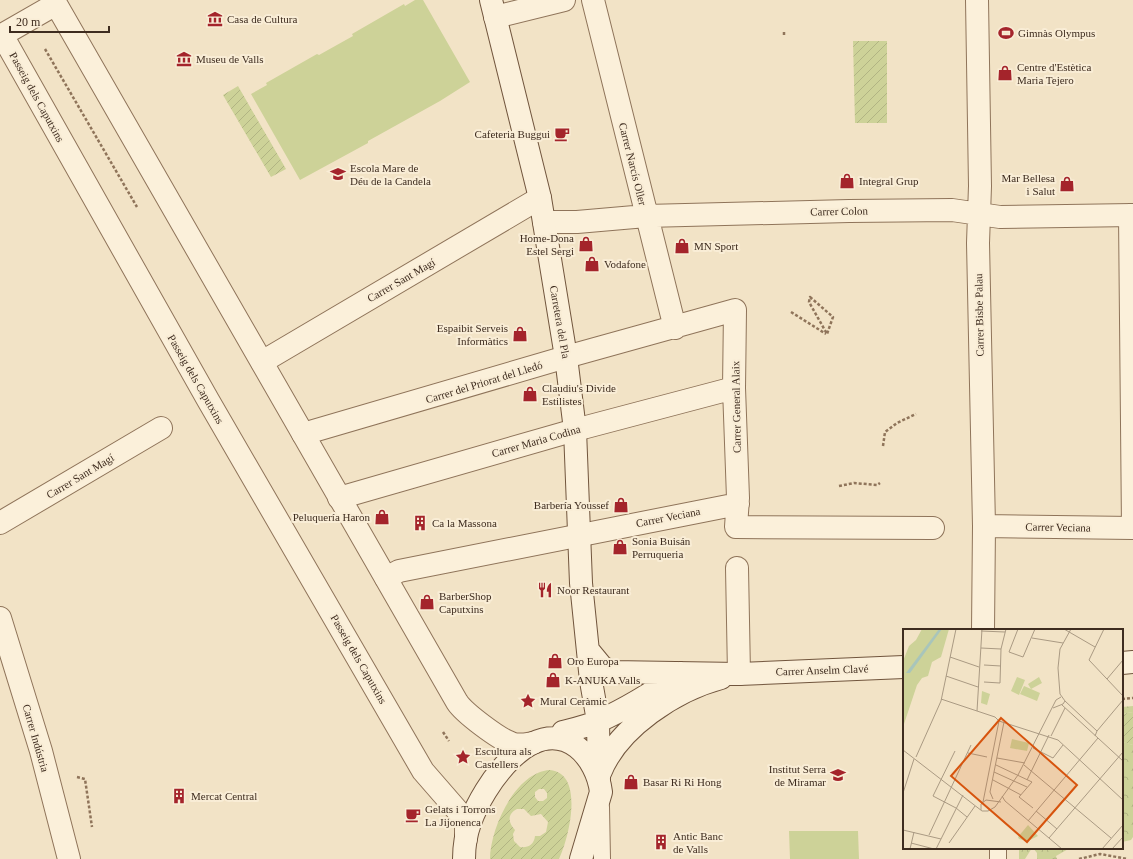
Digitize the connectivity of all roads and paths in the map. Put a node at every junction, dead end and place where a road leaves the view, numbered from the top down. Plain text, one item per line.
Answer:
1 (564, 0) edge
2 (593, 0) edge
3 (977, 0) edge
4 (62, 2) edge
5 (493, 8) edge
6 (784, 32) dead end
7 (1, 34) edge
8 (784, 36) dead end
9 (540, 198) junction
10 (979, 214) junction
11 (1131, 215) edge
12 (646, 216) junction
13 (544, 222) junction
14 (735, 310) joint
15 (791, 312) dead end
16 (675, 328) junction
17 (827, 334) junction
18 (566, 357) junction
19 (262, 362) junction
20 (734, 388) junction
21 (916, 414) dead end
22 (161, 428) dead end
23 (575, 430) junction
24 (303, 434) junction
25 (883, 446) dead end
26 (880, 483) dead end
27 (839, 486) dead end
28 (339, 498) junction
29 (738, 504) junction
30 (0, 523) edge
31 (984, 526) junction
32 (933, 528) dead end
33 (1133, 528) edge
34 (580, 534) junction
35 (737, 568) dead end
36 (386, 578) junction
37 (0, 618) edge
38 (983, 629) edge
39 (588, 650) junction
40 (903, 667) edge
41 (681, 673) junction
42 (739, 674) junction
43 (591, 681) junction
44 (598, 721) junction
45 (560, 735) junction
46 (533, 743) junction
47 (78, 776) dead end
48 (600, 782) junction
49 (94, 820) dead end
50 (463, 852) edge
51 (69, 859) edge
52 (581, 859) edge
53 (602, 859) edge
54 (1079, 859) edge
55 (1128, 859) edge

1 - 5 street
2 - 12 street, Carrer Narcís Oller
3 - 10 street, Carrer Bisbe Palau
4 - 7 street, Passeig dels Caputxins
4 - 19 street, Passeig dels Caputxins
5 - 9 street, Carretera del Pla
6 - 8 path
7 - 50 street, Passeig dels Caputxins
9 - 13 street, Carretera del Pla
9 - 19 street, Carrer Sant Magí
10 - 11 street, Carrer Colon
10 - 12 street, Carrer Colon
10 - 31 street, Carrer Bisbe Palau
11 - 33 street
12 - 13 street, Carrer Colon
12 - 16 street, Carrer Narcís Oller
13 - 18 street, Carretera del Pla
14 - 16 street, Carrer del Priorat del Lledó
14 - 20 street, Carrer General Alaix
15 - 17 path
16 - 18 street, Carrer del Priorat del Lledó
17 - 17 path
18 - 23 street, Carretera del Pla
18 - 24 street, Carrer del Priorat del Lledó
19 - 24 street, Passeig dels Caputxins
20 - 23 street, Carrer Maria Codina
20 - 29 street, Carrer General Alaix
21 - 25 path
22 - 30 street, Carrer Sant Magí
23 - 28 street, Carrer Maria Codina
23 - 34 street, Carretera del Pla
24 - 28 street, Passeig dels Caputxins
26 - 27 path
28 - 36 street, Passeig dels Caputxins
29 - 32 street
29 - 34 street, Carrer Veciana
31 - 33 street, Carrer Veciana
31 - 38 street, Carrer Bisbe Palau
34 - 36 street, Carrer Veciana
34 - 39 street, Carretera del Pla
35 - 42 street
36 - 46 street, Passeig dels Caputxins
37 - 51 street, Carrer Indústria
39 - 41 street
39 - 43 street, Carretera del Pla
40 - 42 street, Carrer Anselm Clavé
41 - 42 street
41 - 44 street
42 - 48 street
43 - 44 street, Carretera del Pla
43 - 45 street
44 - 45 street
44 - 48 street, Carretera del Pla
45 - 46 street
45 - 48 street
46 - 50 street
47 - 49 path
48 - 52 street
48 - 53 lane
54 - 55 path

